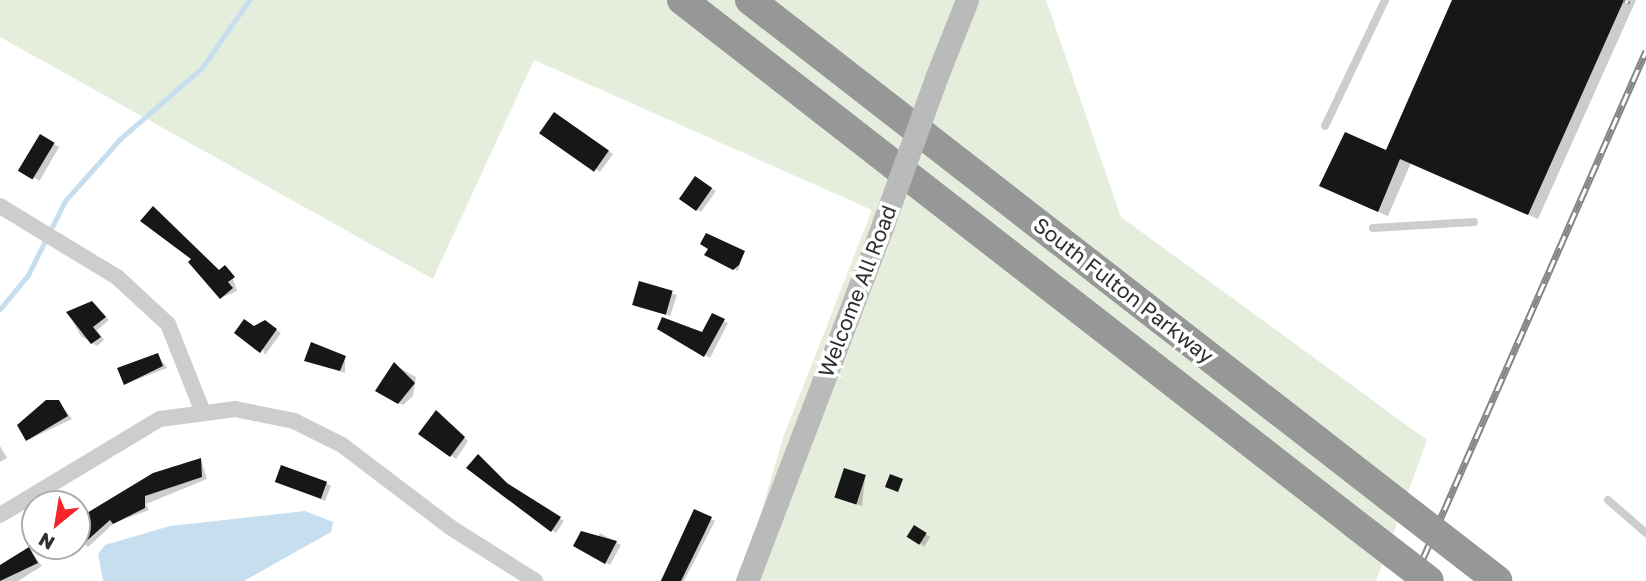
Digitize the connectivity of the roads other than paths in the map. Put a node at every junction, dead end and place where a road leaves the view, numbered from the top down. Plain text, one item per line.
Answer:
1 (682, 0) edge
2 (750, 0) edge
3 (967, 0) edge
4 (1385, 0) edge
5 (1325, 126) dead end
6 (0, 206) edge
7 (1474, 222) dead end
8 (1373, 228) dead end
9 (202, 410) junction
10 (1608, 499) dead end
11 (0, 515) edge
12 (1646, 533) edge
13 (535, 581) edge
14 (747, 581) edge
15 (1429, 581) edge
16 (1497, 581) edge

1 - 15 highway, South Fulton Parkway, bridge
2 - 16 highway, South Fulton Parkway, bridge
3 - 14 street, Welcome All Road, bridge
4 - 5 lane
6 - 9 street
7 - 8 lane
9 - 11 street
9 - 13 street
10 - 12 lane

